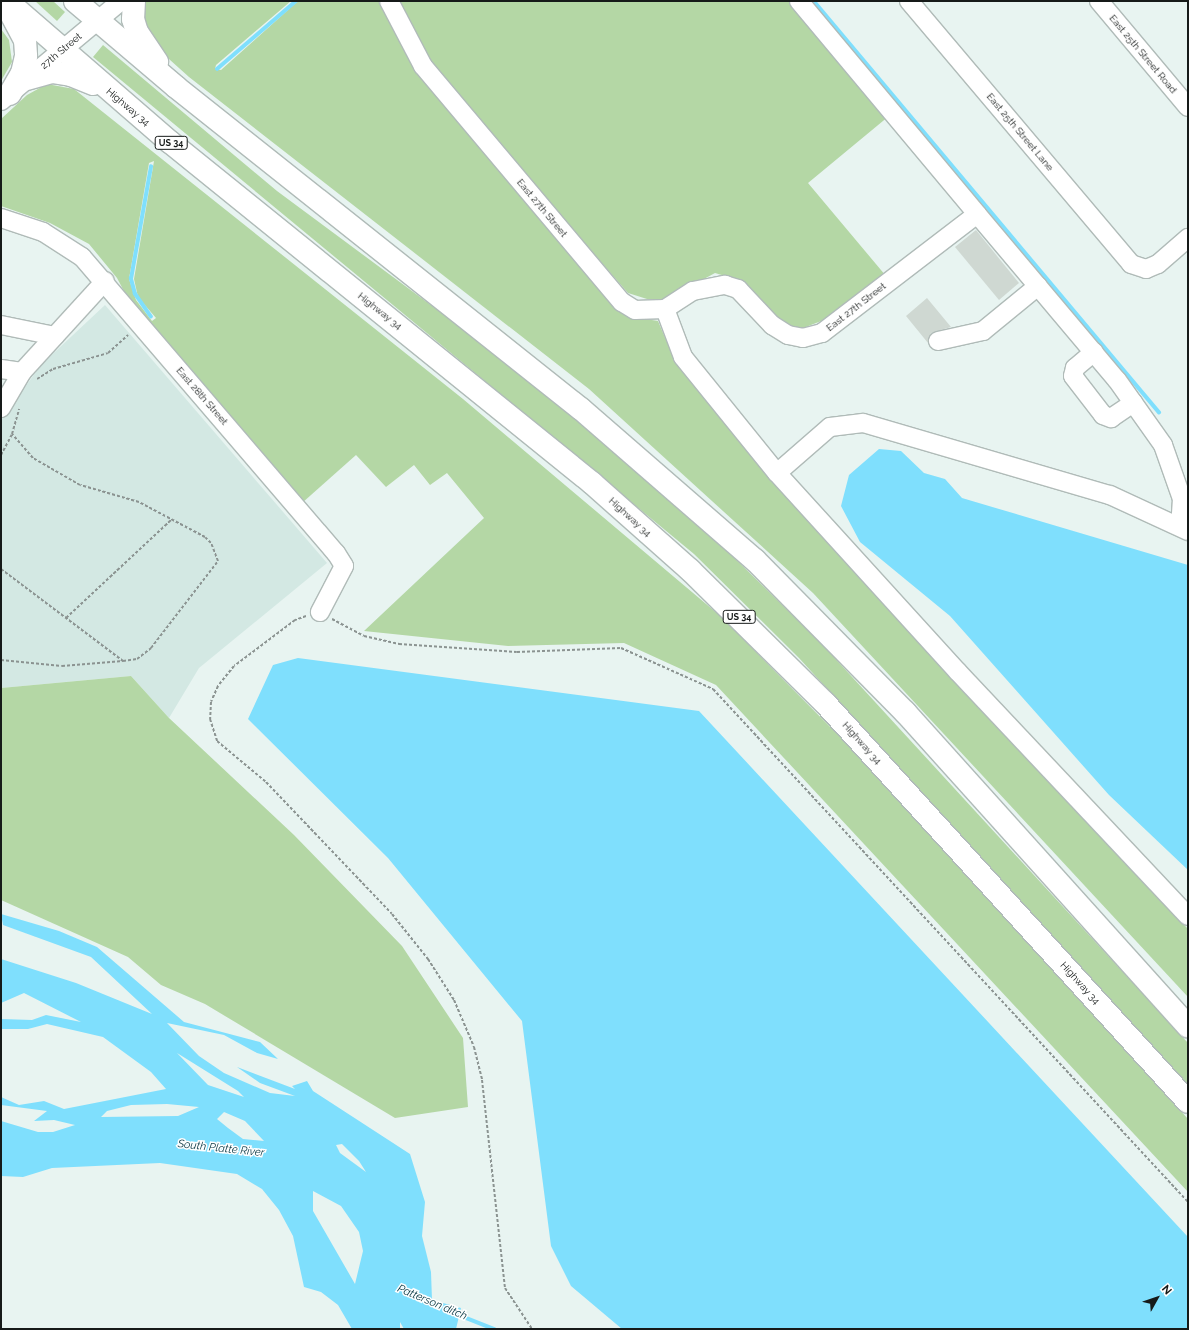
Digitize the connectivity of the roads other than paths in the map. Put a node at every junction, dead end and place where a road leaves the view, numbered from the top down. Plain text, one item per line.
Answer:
1 (2, 1) edge
2 (7, 1) edge
3 (75, 1) edge
4 (121, 1) edge
5 (134, 1) edge
6 (389, 1) edge
7 (799, 1) edge
8 (909, 1) edge
9 (1099, 1) edge
10 (97, 21) junction
11 (61, 51) junction
12 (27, 79) junction
13 (176, 87) junction
14 (110, 91) junction
15 (5, 97) edge
16 (1188, 107) edge
17 (977, 214) junction
18 (1, 218) edge
19 (1188, 238) edge
20 (105, 281) junction
21 (1038, 286) junction
22 (665, 309) junction
23 (1, 326) edge
24 (55, 336) junction
25 (938, 341) dead end
26 (1094, 352) junction
27 (1, 369) edge
28 (28, 376) junction
29 (1133, 402) junction
30 (1, 408) edge
31 (777, 473) junction
32 (1184, 529) edge
33 (320, 612) road end
34 (1188, 916) edge
35 (1188, 1026) edge
36 (1188, 1102) edge

1 - 15 highway
2 - 11 highway, Highway 34 / US 34
3 - 10 highway
4 - 10 street, 27th Street
5 - 13 highway
6 - 22 street, East 27th Street
7 - 17 street
8 - 19 street, East 25th Street Lane
9 - 16 street, East 25th Street Road
10 - 11 street, 27th Street
10 - 13 highway
11 - 12 street, 27th Street
11 - 14 highway, Highway 34 / US 34
12 - 14 highway
12 - 15 street, 27th Street
13 - 35 highway
14 - 36 highway, Highway 34 / US 34
17 - 21 street
17 - 22 street, East 27th Street
18 - 20 street, East 28th Street
20 - 24 street
20 - 33 street, East 28th Street
21 - 25 street
21 - 26 street
22 - 31 street
23 - 24 street
24 - 28 street
26 - 29 street
26 - 29 street
27 - 28 street
28 - 30 street
29 - 32 street
31 - 32 street
31 - 34 street

